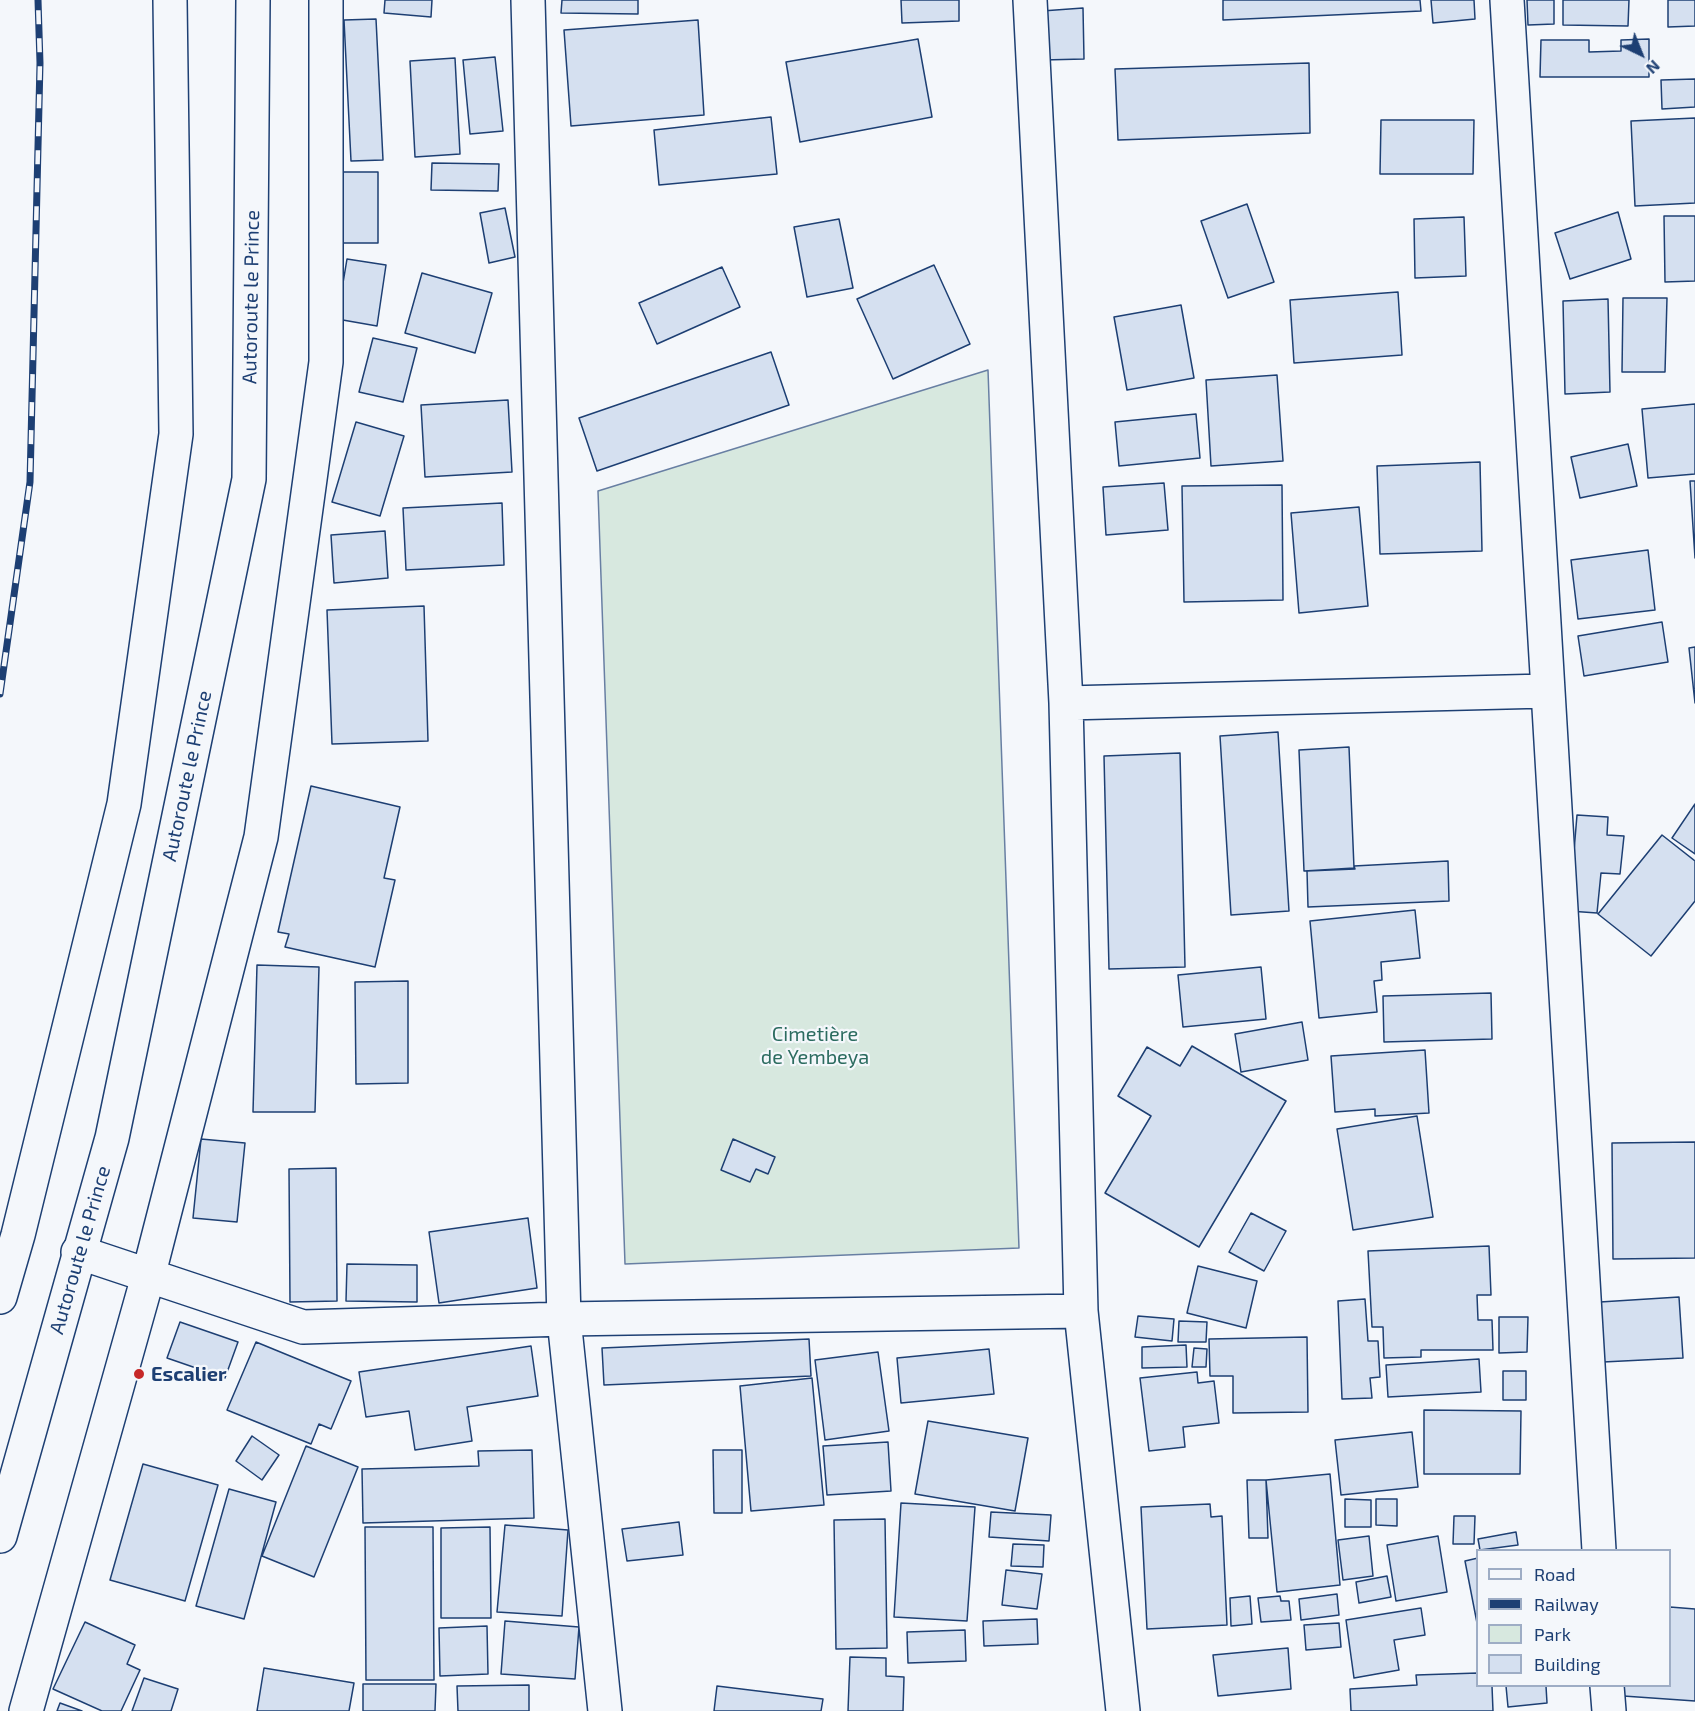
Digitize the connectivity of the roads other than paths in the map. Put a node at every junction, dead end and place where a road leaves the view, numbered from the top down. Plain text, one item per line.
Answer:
1 (170, 0) edge
2 (254, 0) edge
3 (326, 0) edge
4 (528, 0) edge
5 (1030, 0) edge
6 (1507, 0) edge
7 (1546, 691) junction
8 (1066, 703) junction
9 (78, 1252) junction
10 (149, 1273) junction
11 (0, 1297) edge
12 (1081, 1311) junction
13 (564, 1318) junction
14 (0, 1536) edge
15 (1599, 1549) edge
16 (1607, 1687) edge
17 (26, 1711) edge
18 (605, 1711) edge
19 (1123, 1711) edge
20 (1609, 1711) edge

1 - 11 street
2 - 9 street, Autoroute le Prince
3 - 10 street
4 - 13 street
5 - 8 street
6 - 7 street
7 - 8 street
7 - 15 street
8 - 12 street
9 - 10 street
9 - 14 street, Autoroute le Prince
10 - 13 street
10 - 17 street
12 - 13 street
12 - 19 street
13 - 18 street
16 - 20 street

